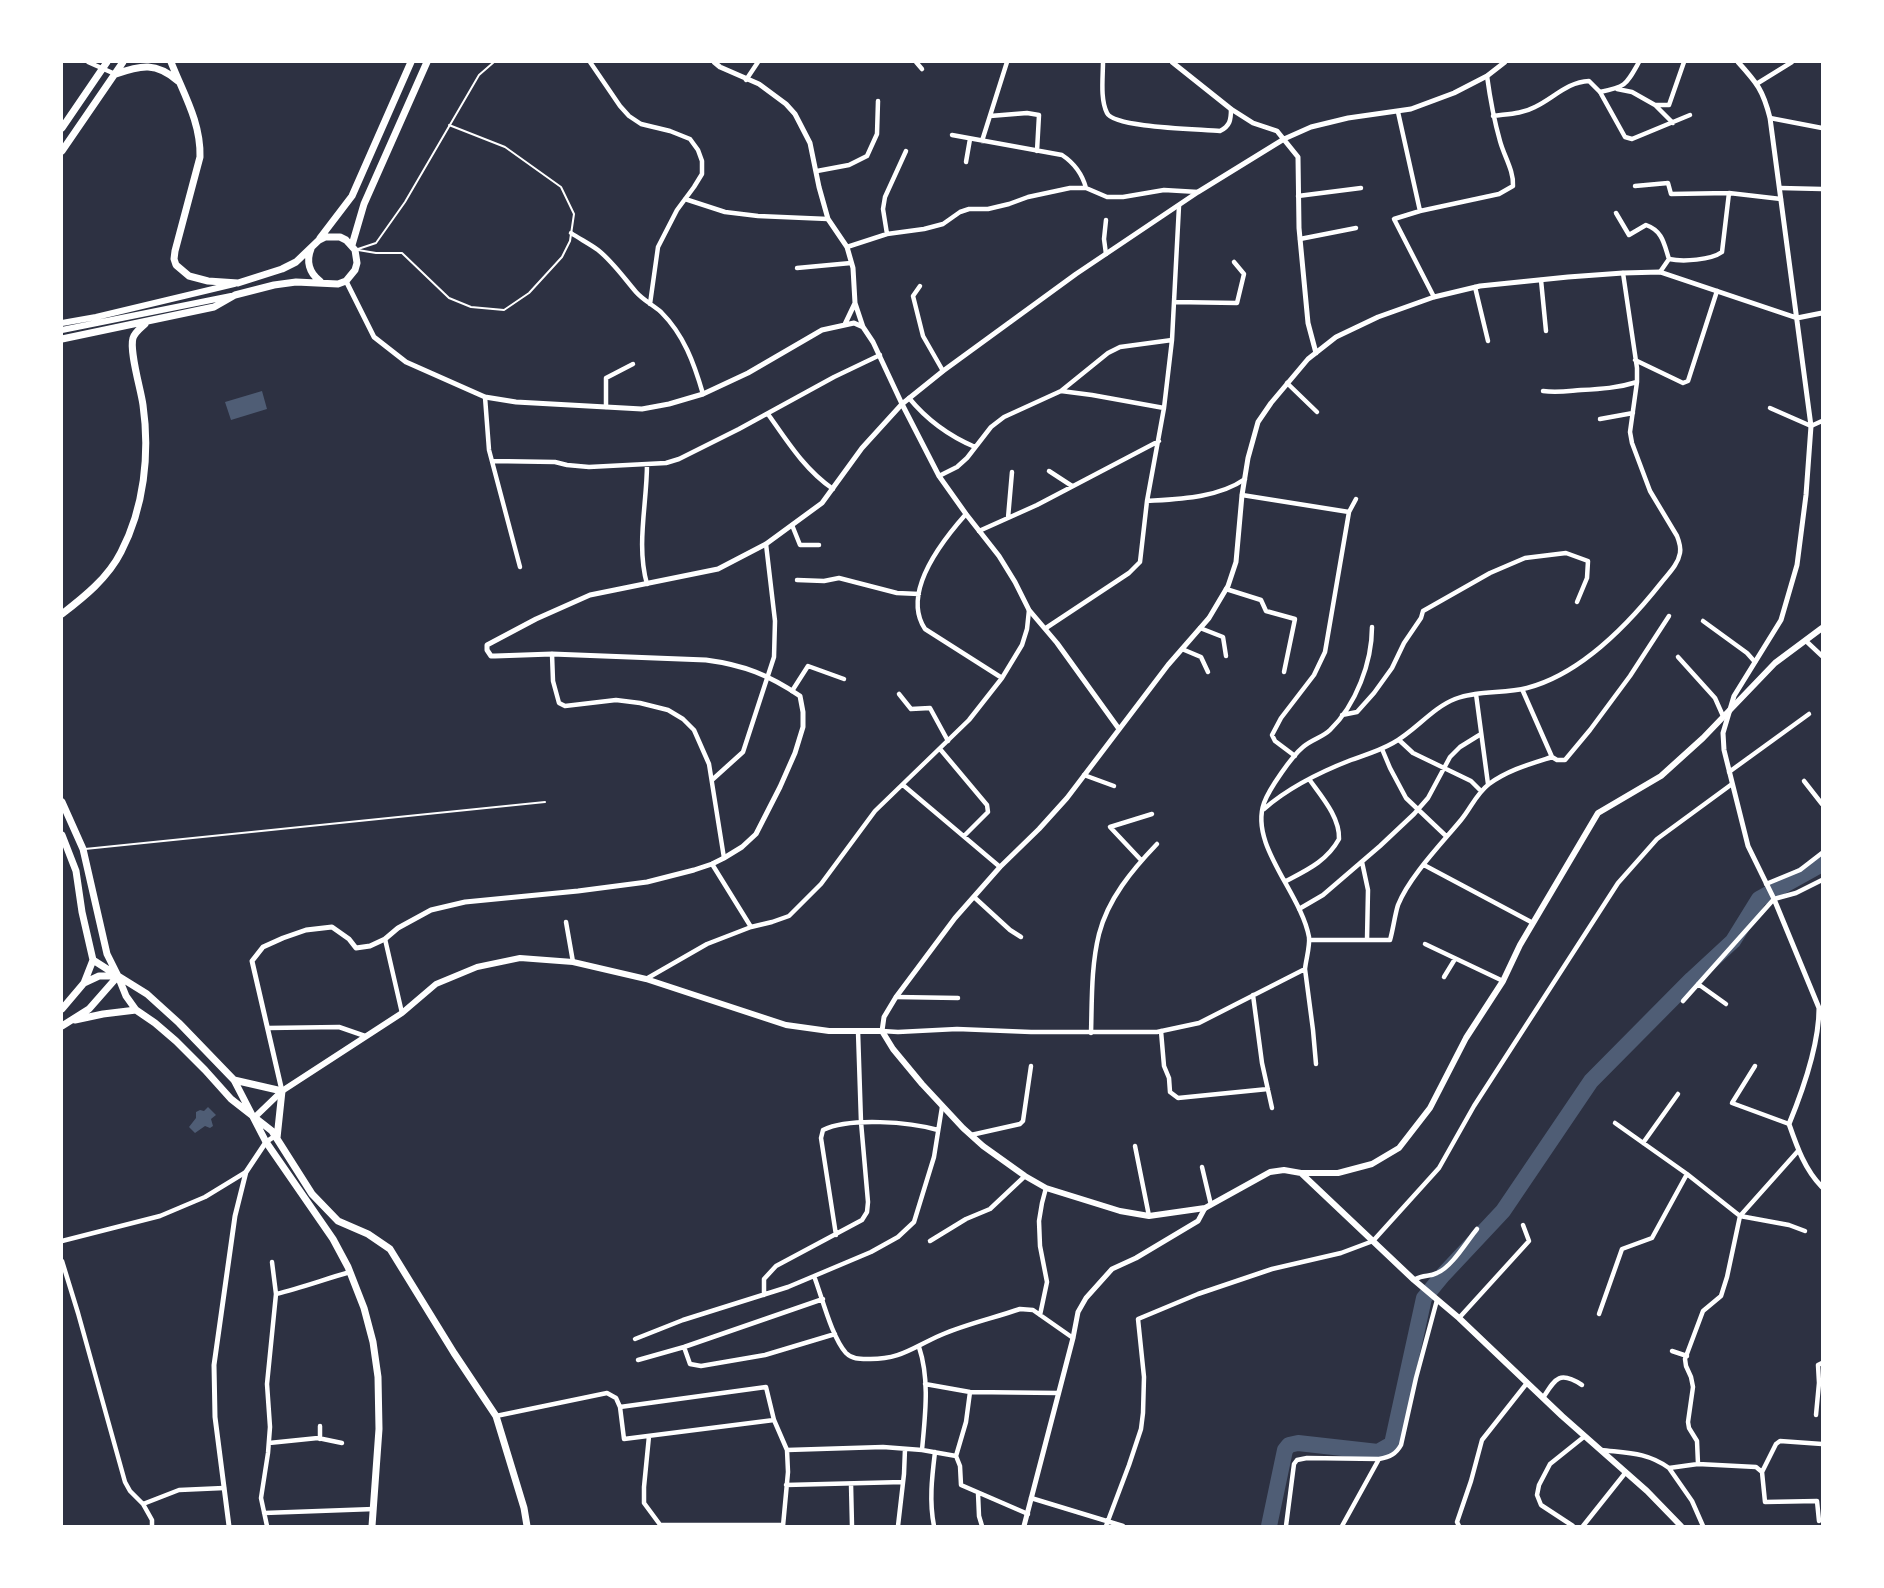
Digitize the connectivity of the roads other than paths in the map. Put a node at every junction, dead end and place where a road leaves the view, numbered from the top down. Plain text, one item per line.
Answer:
1 (88, 62) edge
2 (123, 62) edge
3 (171, 62) edge
4 (411, 62) edge
5 (427, 62) edge
6 (494, 62) edge
7 (590, 62) edge
8 (714, 62) edge
9 (756, 62) edge
10 (916, 62) edge
11 (1007, 62) edge
12 (1103, 62) edge
13 (1172, 62) edge
14 (1505, 62) edge
15 (1639, 62) edge
16 (1684, 62) edge
17 (1738, 62) edge
18 (1792, 62) edge
19 (105, 65) edge
20 (922, 69) dead end
21 (115, 74) junction
22 (1488, 76) junction
23 (746, 80) junction
24 (179, 82) junction
25 (1758, 83) junction
26 (1617, 89) junction
27 (1600, 92) junction
28 (878, 101) dead end
29 (1656, 105) junction
30 (1232, 109) junction
31 (1398, 112) junction
32 (990, 116) junction
33 (1493, 116) junction
34 (1690, 116) dead end
35 (1770, 118) junction
36 (1672, 123) junction
37 (449, 125) junction
38 (62, 128) edge
39 (1822, 128) edge
40 (952, 135) dead end
41 (970, 139) junction
42 (1284, 139) junction
43 (982, 141) junction
44 (62, 151) edge
45 (906, 151) dead end
46 (1037, 151) junction
47 (966, 162) dead end
48 (817, 171) junction
49 (1635, 186) dead end
50 (1086, 188) junction
51 (1361, 188) dead end
52 (1780, 188) junction
53 (1822, 189) edge
54 (1198, 192) junction
55 (1729, 193) junction
56 (1298, 196) junction
57 (685, 199) junction
58 (1781, 199) junction
59 (1179, 206) junction
60 (1420, 211) junction
61 (1616, 213) dead end
62 (828, 219) junction
63 (1106, 220) dead end
64 (1356, 228) dead end
65 (571, 233) junction
66 (887, 234) junction
67 (1300, 239) junction
68 (319, 240) junction
69 (353, 247) junction
70 (847, 247) junction
71 (312, 248) junction
72 (1106, 254) junction
73 (1669, 259) junction
74 (1234, 262) dead end
75 (851, 263) junction
76 (796, 268) dead end
77 (1660, 272) junction
78 (1623, 273) junction
79 (1541, 280) junction
80 (346, 281) junction
81 (322, 282) junction
82 (238, 283) junction
83 (920, 286) dead end
84 (1475, 287) junction
85 (1717, 291) junction
86 (235, 295) junction
87 (1434, 297) junction
88 (1174, 302) junction
89 (855, 303) junction
90 (650, 304) junction
91 (1822, 314) edge
92 (1797, 318) junction
93 (147, 322) junction
94 (62, 323) edge
95 (844, 324) junction
96 (863, 327) junction
97 (62, 330) edge
98 (1546, 331) dead end
99 (62, 339) edge
100 (1173, 340) junction
101 (1488, 340) dead end
102 (1316, 353) junction
103 (880, 355) junction
104 (1635, 360) junction
105 (633, 364) dead end
106 (943, 371) junction
107 (1637, 382) junction
108 (1287, 383) junction
109 (1061, 391) junction
110 (1543, 391) dead end
111 (703, 394) junction
112 (485, 397) junction
113 (909, 398) junction
114 (902, 404) junction
115 (606, 407) junction
116 (1164, 408) junction
117 (1770, 408) dead end
118 (1317, 412) dead end
119 (1633, 413) junction
120 (768, 414) junction
121 (1600, 419) dead end
122 (1822, 421) edge
123 (1811, 426) junction
124 (1159, 441) junction
125 (975, 447) junction
126 (492, 461) junction
127 (647, 464) junction
128 (1049, 471) dead end
129 (1012, 472) dead end
130 (939, 476) junction
131 (1245, 479) junction
132 (1072, 486) junction
133 (833, 489) junction
134 (1242, 495) junction
135 (1356, 499) dead end
136 (1147, 501) junction
137 (1349, 512) junction
138 (966, 514) junction
139 (1008, 518) junction
140 (792, 525) junction
141 (979, 531) junction
142 (766, 544) junction
143 (819, 545) dead end
144 (520, 567) dead end
145 (797, 580) dead end
146 (646, 584) junction
147 (1226, 590) junction
148 (919, 594) junction
149 (1577, 602) dead end
150 (1029, 610) junction
151 (62, 614) edge
152 (1669, 616) dead end
153 (1703, 621) dead end
154 (1372, 627) dead end
155 (1046, 628) junction
156 (1200, 628) junction
157 (1822, 628) edge
158 (1806, 641) junction
159 (1182, 649) junction
160 (552, 654) junction
161 (1226, 656) dead end
162 (1822, 656) edge
163 (1678, 657) dead end
164 (1755, 662) junction
165 (1208, 672) dead end
166 (1284, 672) dead end
167 (767, 676) junction
168 (1002, 678) junction
169 (844, 679) dead end
170 (1522, 689) junction
171 (792, 691) junction
172 (899, 694) dead end
173 (1476, 694) junction
174 (1729, 710) junction
175 (1809, 714) dead end
176 (1342, 715) junction
177 (1723, 716) junction
178 (1119, 729) junction
179 (1480, 734) junction
180 (1399, 740) junction
181 (948, 741) junction
182 (940, 748) junction
183 (1382, 749) junction
184 (1295, 756) junction
185 (1552, 757) junction
186 (1443, 768) junction
187 (1729, 772) junction
188 (1084, 775) junction
189 (1309, 779) junction
190 (712, 780) junction
191 (1804, 781) dead end
192 (1488, 784) junction
193 (1732, 784) junction
194 (903, 785) junction
195 (1114, 786) dead end
196 (1481, 791) junction
197 (62, 802) edge
198 (545, 802) dead end
199 (1822, 804) edge
200 (1262, 810) junction
201 (1418, 810) junction
202 (1152, 814) dead end
203 (62, 835) edge
204 (964, 836) junction
205 (1446, 836) junction
206 (1157, 844) dead end
207 (83, 849) junction
208 (1822, 853) edge
209 (724, 858) junction
210 (1141, 860) junction
211 (1362, 862) junction
212 (712, 864) junction
213 (1424, 865) junction
214 (1000, 867) junction
215 (1822, 880) edge
216 (1286, 881) junction
217 (1766, 884) junction
218 (974, 897) junction
219 (1774, 899) junction
220 (1299, 909) junction
221 (566, 922) dead end
222 (1533, 923) junction
223 (751, 927) junction
224 (1021, 937) dead end
225 (385, 939) junction
226 (1309, 939) junction
227 (1367, 939) junction
228 (1425, 944) dead end
229 (1455, 959) junction
230 (93, 960) junction
231 (573, 962) junction
232 (1305, 969) junction
233 (118, 976) junction
234 (1444, 977) dead end
235 (646, 979) junction
236 (1503, 981) junction
237 (84, 983) junction
238 (1698, 984) junction
239 (1253, 995) junction
240 (1822, 996) edge
241 (896, 997) junction
242 (958, 998) dead end
243 (1814, 998) junction
244 (1683, 1001) dead end
245 (1726, 1004) dead end
246 (62, 1009) edge
247 (136, 1010) junction
248 (402, 1013) junction
249 (70, 1022) junction
250 (62, 1026) edge
251 (268, 1028) junction
252 (882, 1030) junction
253 (1161, 1030) junction
254 (1820, 1030) edge
255 (858, 1031) junction
256 (1091, 1033) junction
257 (366, 1036) junction
258 (1316, 1064) dead end
259 (1030, 1066) dead end
260 (1755, 1066) dead end
261 (234, 1080) junction
262 (1268, 1089) junction
263 (282, 1091) junction
264 (1678, 1094) dead end
265 (942, 1107) junction
266 (1272, 1108) dead end
267 (255, 1117) junction
268 (861, 1122) junction
269 (1615, 1123) dead end
270 (1789, 1124) junction
271 (938, 1130) junction
272 (970, 1135) junction
273 (276, 1137) junction
274 (266, 1142) junction
275 (1643, 1143) junction
276 (1136, 1146) dead end
277 (1798, 1151) junction
278 (1202, 1167) dead end
279 (246, 1172) junction
280 (1301, 1173) junction
281 (1687, 1174) junction
282 (1025, 1176) junction
283 (1822, 1187) edge
284 (1046, 1188) junction
285 (1208, 1207) junction
286 (1149, 1216) junction
287 (1740, 1216) junction
288 (1523, 1226) dead end
289 (1477, 1229) dead end
290 (1805, 1231) dead end
291 (836, 1235) junction
292 (930, 1240) dead end
293 (62, 1241) edge
294 (1373, 1241) junction
295 (62, 1261) edge
296 (272, 1262) dead end
297 (350, 1272) junction
298 (814, 1276) junction
299 (1414, 1280) junction
300 (276, 1294) junction
301 (764, 1295) junction
302 (1435, 1298) junction
303 (823, 1299) junction
304 (1599, 1314) dead end
305 (1040, 1315) junction
306 (1459, 1318) junction
307 (835, 1334) junction
308 (1073, 1338) junction
309 (635, 1340) dead end
310 (684, 1347) junction
311 (919, 1347) junction
312 (1672, 1351) dead end
313 (1687, 1356) junction
314 (638, 1360) dead end
315 (1822, 1363) edge
316 (1527, 1383) junction
317 (925, 1384) junction
318 (1582, 1385) dead end
319 (970, 1392) junction
320 (1058, 1394) junction
321 (1543, 1398) junction
322 (620, 1407) junction
323 (1816, 1415) dead end
324 (496, 1416) junction
325 (774, 1420) junction
326 (320, 1426) dead end
327 (649, 1436) junction
328 (1585, 1437) junction
329 (321, 1439) junction
330 (268, 1443) junction
331 (342, 1443) dead end
332 (1822, 1444) edge
333 (905, 1449) junction
334 (787, 1450) junction
335 (922, 1450) junction
336 (1601, 1450) junction
337 (935, 1452) junction
338 (956, 1456) junction
339 (1379, 1459) junction
340 (1698, 1464) junction
341 (1669, 1468) junction
342 (1626, 1472) junction
343 (1762, 1472) junction
344 (903, 1482) junction
345 (851, 1484) junction
346 (786, 1485) junction
347 (225, 1488) junction
348 (978, 1492) junction
349 (1031, 1498) junction
350 (143, 1504) junction
351 (374, 1509) junction
352 (264, 1513) junction
353 (1028, 1514) junction
354 (1819, 1521) dead end
355 (1107, 1524) edge
356 (661, 1526) edge
357 (783, 1526) edge
358 (152, 1527) edge
359 (230, 1527) edge
360 (267, 1527) edge
361 (372, 1527) edge
362 (527, 1527) edge
363 (852, 1527) edge
364 (897, 1527) edge
365 (933, 1527) edge
366 (982, 1527) edge
367 (1024, 1527) edge
368 (1123, 1527) edge
369 (1286, 1527) edge
370 (1342, 1527) edge
371 (1459, 1527) edge
372 (1573, 1527) edge
373 (1583, 1527) edge
374 (1681, 1527) edge
375 (1703, 1527) edge

1 - 19 street
2 - 21 main road
3 - 24 main road
4 - 68 main road
5 - 69 main road
6 - 37 lane
7 - 57 street
8 - 23 street
9 - 23 street
10 - 20 street
11 - 32 street
12 - 30 street
13 - 30 street
14 - 22 street
15 - 26 street
16 - 29 street
17 - 25 street
18 - 25 street
19 - 21 street
19 - 38 main road
21 - 24 main road
21 - 44 main road
22 - 31 street
22 - 33 street
23 - 48 street
24 - 82 main road
25 - 35 street
26 - 27 street
26 - 29 street
27 - 33 street
27 - 36 street
28 - 48 street
29 - 36 street
30 - 42 street
31 - 42 street
31 - 60 street
32 - 43 street
32 - 46 street
33 - 60 street
34 - 36 street
35 - 39 street
35 - 52 street
37 - 65 lane
37 - 69 lane
40 - 41 street
41 - 43 street
41 - 47 street
42 - 54 street
42 - 56 street
43 - 46 street
45 - 66 street
46 - 50 street
48 - 62 street
49 - 55 street
50 - 54 street
50 - 66 street
51 - 56 street
52 - 53 street
52 - 58 street
54 - 59 street
55 - 58 street
55 - 73 street
56 - 67 street
57 - 62 street
57 - 90 street
58 - 92 street
59 - 72 street
59 - 88 street
60 - 87 street
61 - 73 street
62 - 70 street
63 - 72 street
64 - 67 street
65 - 69 lane
65 - 90 street
66 - 70 street
67 - 102 street
68 - 69 main road
68 - 71 main road
69 - 80 main road
70 - 75 street
71 - 81 main road
71 - 82 main road
72 - 106 street
73 - 77 street
74 - 88 street
75 - 76 street
75 - 89 street
77 - 78 street
77 - 85 street
78 - 79 street
78 - 104 street
79 - 84 street
79 - 98 street
80 - 81 main road
80 - 112 street
81 - 86 main road
82 - 94 main road
83 - 106 street
84 - 87 street
84 - 101 street
85 - 92 street
85 - 104 street
86 - 93 main road
86 - 97 main road
87 - 102 street
88 - 100 street
89 - 95 street
89 - 96 street
90 - 111 street
91 - 92 street
92 - 123 street
93 - 99 main road
93 - 151 main road
95 - 96 street
95 - 111 street
96 - 103 street
100 - 109 street
100 - 116 street
102 - 108 street
103 - 114 street
103 - 120 street
104 - 107 street
105 - 115 street
106 - 113 street
107 - 110 street
107 - 119 street
108 - 118 street
108 - 131 street
109 - 116 street
109 - 125 street
111 - 115 street
112 - 115 street
112 - 126 street
113 - 114 street
113 - 125 street
114 - 130 street
114 - 133 street
116 - 124 street
117 - 123 street
119 - 121 street
119 - 170 street
120 - 127 street
120 - 133 street
122 - 123 street
123 - 164 street
124 - 132 street
124 - 136 street
125 - 130 street
126 - 127 street
126 - 144 street
127 - 146 street
128 - 132 street
129 - 139 street
130 - 138 street
131 - 134 street
131 - 136 street
132 - 139 street
133 - 140 street
134 - 137 street
134 - 147 street
135 - 137 street
136 - 155 street
137 - 184 street
138 - 141 street
138 - 148 street
139 - 141 street
140 - 142 street
140 - 143 street
141 - 150 street
142 - 146 street
142 - 167 street
145 - 148 street
146 - 160 street
147 - 156 street
147 - 166 street
148 - 168 street
149 - 176 street
150 - 155 street
150 - 168 street
152 - 185 street
153 - 164 street
154 - 176 street
155 - 178 street
156 - 159 street
156 - 161 street
157 - 158 main road
158 - 162 street
158 - 174 main road
159 - 165 street
159 - 178 street
160 - 167 street
160 - 190 street
163 - 177 street
164 - 174 street
167 - 171 street
167 - 190 street
168 - 181 street
169 - 171 street
170 - 173 street
170 - 185 street
171 - 209 street
172 - 181 street
173 - 179 street
173 - 180 street
174 - 177 main road
174 - 187 street
175 - 187 street
176 - 184 street
177 - 222 main road
178 - 188 street
179 - 186 street
179 - 192 street
180 - 183 street
180 - 186 street
181 - 182 street
182 - 194 street
182 - 204 street
183 - 189 street
183 - 201 street
184 - 200 street
185 - 192 street
186 - 196 street
186 - 201 street
187 - 193 street
188 - 195 street
188 - 214 street
189 - 200 street
189 - 216 street
190 - 209 street
191 - 199 street
192 - 196 street
193 - 217 street
193 - 294 street
194 - 204 street
194 - 223 street
196 - 205 street
197 - 207 main road
198 - 207 lane
200 - 216 street
201 - 205 street
201 - 211 street
202 - 210 street
203 - 230 main road
204 - 214 street
205 - 213 street
206 - 210 street
207 - 233 main road
208 - 217 street
209 - 212 street
210 - 256 street
211 - 220 street
211 - 227 street
212 - 223 street
212 - 225 street
213 - 222 street
213 - 227 street
214 - 218 street
215 - 219 street
216 - 220 street
217 - 219 street
218 - 224 street
218 - 241 street
219 - 238 street
219 - 243 street
220 - 226 street
221 - 231 street
222 - 236 main road
223 - 235 street
225 - 248 street
225 - 251 street
226 - 227 street
226 - 232 street
228 - 229 street
229 - 234 street
229 - 236 street
230 - 233 main road
230 - 237 main road
231 - 235 main road
231 - 248 main road
232 - 239 street
232 - 258 street
233 - 237 main road
233 - 247 main road
233 - 249 main road
233 - 261 main road
235 - 255 main road
236 - 280 main road
237 - 246 main road
238 - 244 street
238 - 245 street
239 - 253 street
239 - 262 street
240 - 243 street
241 - 242 street
241 - 252 street
243 - 254 street
247 - 249 main road
247 - 267 main road
248 - 257 main road
249 - 250 main road
251 - 257 street
251 - 263 street
252 - 255 main road
252 - 256 street
252 - 265 main road
253 - 256 street
253 - 262 street
254 - 270 street
255 - 268 street
257 - 263 main road
259 - 272 street
260 - 270 street
261 - 263 main road
261 - 267 main road
262 - 266 street
263 - 267 main road
263 - 273 main road
264 - 275 street
265 - 271 street
265 - 272 main road
267 - 273 main road
267 - 274 main road
268 - 271 street
268 - 291 street
268 - 291 street
269 - 275 street
270 - 277 street
271 - 298 street
272 - 282 main road
273 - 274 street
273 - 324 main road
274 - 279 street
274 - 297 main road
275 - 281 street
276 - 286 street
277 - 283 street
277 - 287 street
278 - 285 street
279 - 293 street
279 - 347 street
280 - 285 main road
280 - 294 main road
281 - 287 street
281 - 304 street
282 - 284 main road
282 - 292 street
284 - 286 main road
284 - 305 street
285 - 286 main road
285 - 308 street
287 - 290 street
287 - 313 street
288 - 306 street
289 - 299 street
291 - 301 street
294 - 299 main road
294 - 355 street
295 - 350 street
296 - 300 street
297 - 300 street
297 - 351 main road
298 - 301 street
298 - 303 street
299 - 302 main road
300 - 330 street
301 - 309 street
302 - 306 main road
302 - 339 street
303 - 307 street
303 - 310 street
305 - 308 street
305 - 311 street
306 - 316 main road
307 - 310 street
307 - 311 street
308 - 320 street
310 - 314 street
311 - 317 street
312 - 313 street
313 - 340 street
315 - 323 street
316 - 321 main road
316 - 371 street
317 - 319 street
317 - 335 street
318 - 321 street
319 - 320 street
319 - 338 street
320 - 349 street
321 - 328 main road
322 - 324 street
322 - 325 street
322 - 327 street
324 - 362 main road
325 - 327 street
325 - 334 street
326 - 329 street
327 - 356 street
328 - 336 main road
328 - 372 street
329 - 330 street
329 - 331 street
330 - 352 street
332 - 343 street
333 - 334 street
333 - 335 street
333 - 344 street
334 - 346 street
335 - 337 street
336 - 341 street
336 - 342 main road
337 - 338 street
337 - 365 street
338 - 348 street
339 - 369 street
339 - 370 street
340 - 341 street
340 - 343 street
341 - 375 street
342 - 373 street
342 - 374 main road
343 - 354 street
344 - 345 street
344 - 364 street
345 - 346 street
345 - 363 street
346 - 357 street
347 - 350 street
347 - 359 street
348 - 353 street
348 - 366 street
349 - 353 street
349 - 355 street
350 - 358 street
351 - 352 street
351 - 361 main road
352 - 360 street
353 - 367 street
355 - 368 street
356 - 357 street

